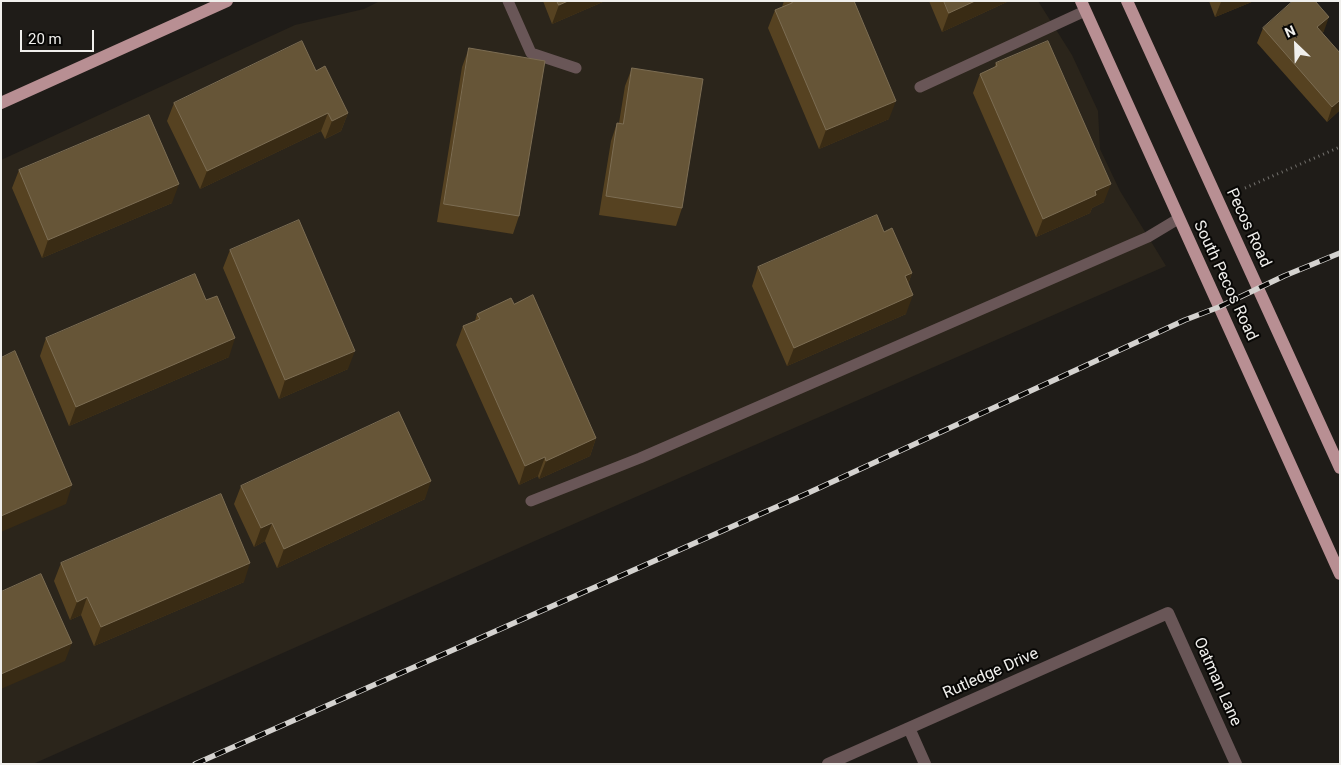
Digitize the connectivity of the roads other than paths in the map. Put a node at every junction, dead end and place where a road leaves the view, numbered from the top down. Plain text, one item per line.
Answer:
1 (227, 1) edge
2 (508, 1) edge
3 (1127, 1) edge
4 (1083, 6) edge
5 (576, 68) dead end
6 (920, 87) dead end
7 (1, 103) edge
8 (1178, 218) junction
9 (1340, 468) edge
10 (531, 501) dead end
11 (1340, 574) edge
12 (1168, 614) joint
13 (909, 728) junction
14 (828, 764) edge
15 (925, 764) edge
16 (1236, 764) edge

1 - 7 main road
2 - 5 lane
3 - 9 main road, Pecos Road
4 - 6 lane
4 - 8 main road, South Pecos Road
8 - 10 lane
8 - 11 main road, South Pecos Road
12 - 13 street, Rutledge Drive
12 - 16 street, Oatman Lane
13 - 14 street, Rutledge Drive
13 - 15 street

